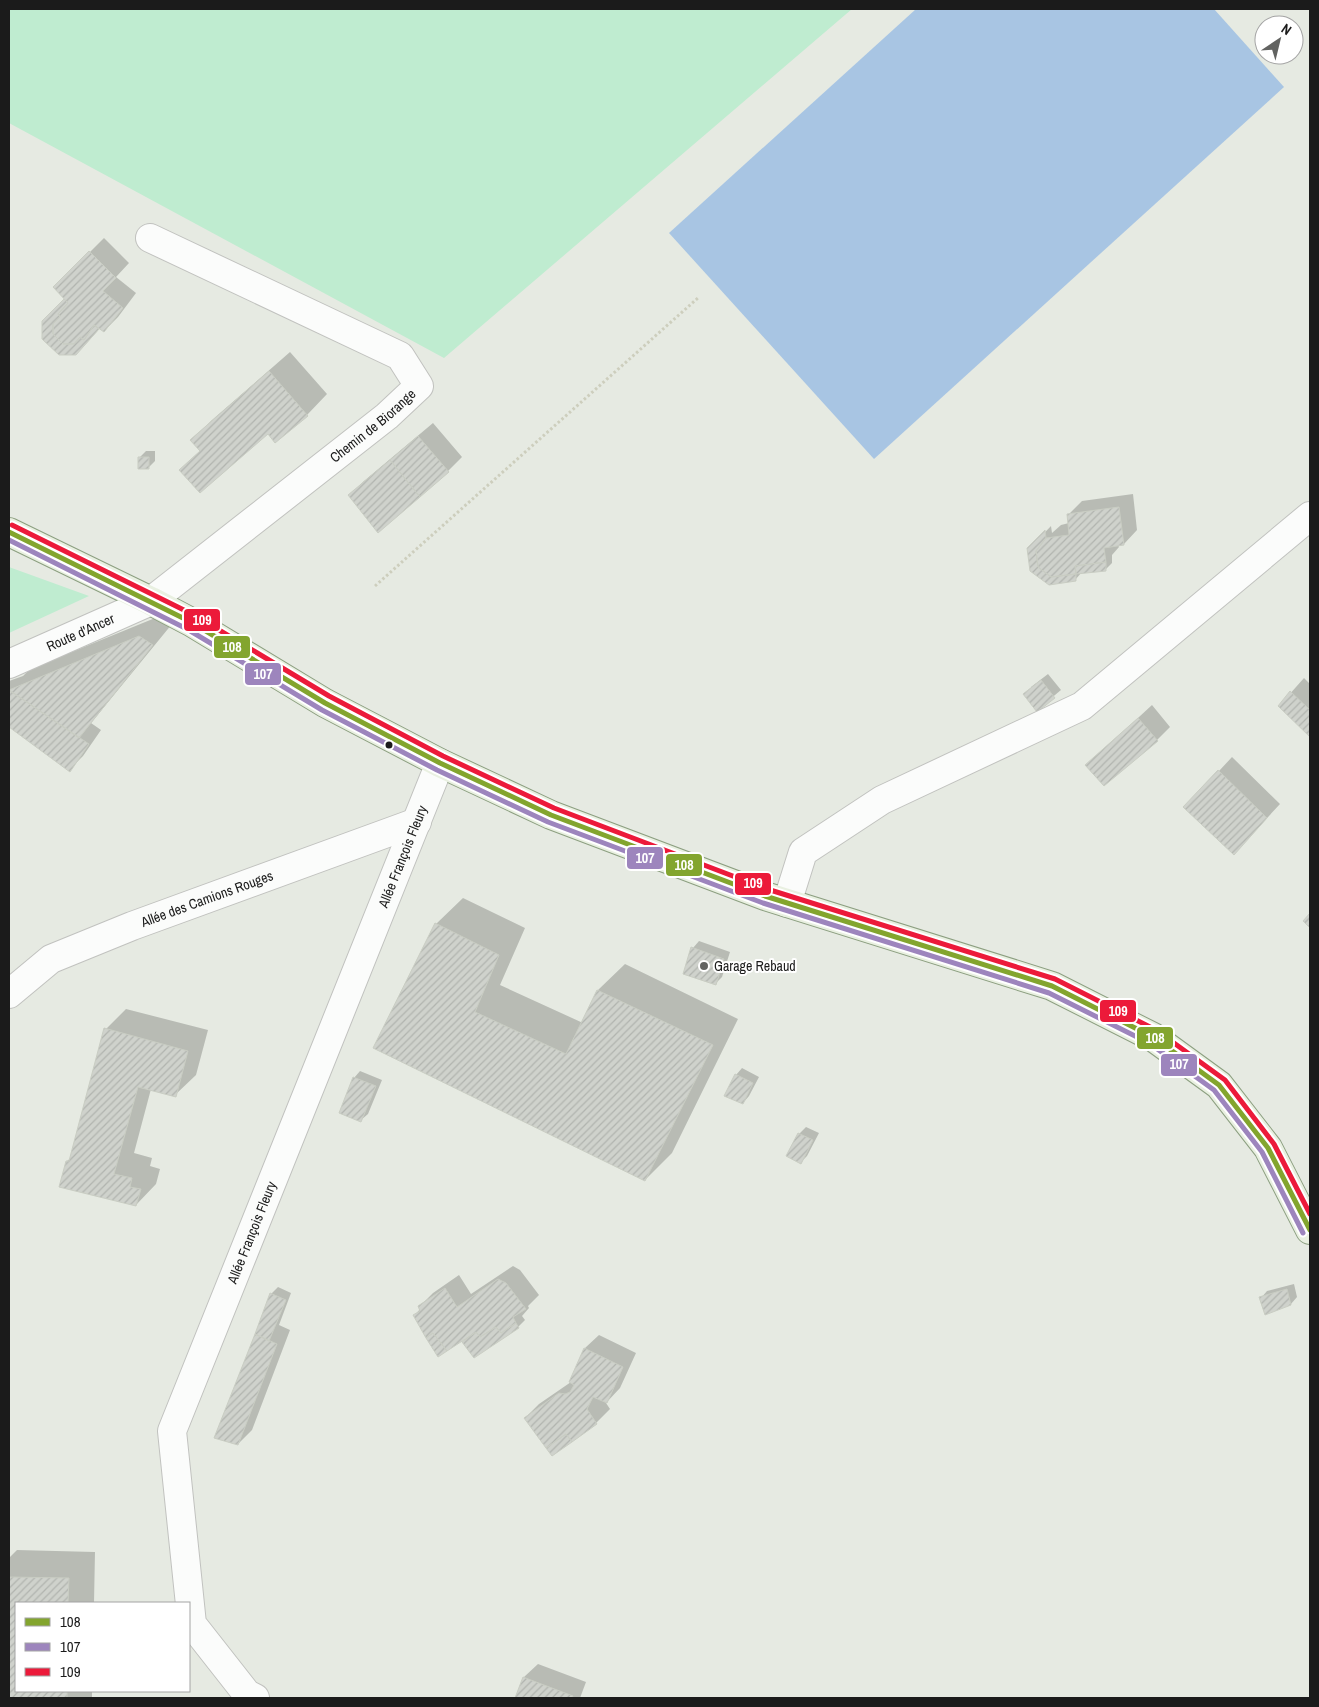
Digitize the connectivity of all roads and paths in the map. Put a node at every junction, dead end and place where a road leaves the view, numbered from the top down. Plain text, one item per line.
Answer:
1 (150, 238) dead end
2 (699, 297) dead end
3 (1310, 516) edge
4 (9, 532) edge
5 (375, 586) dead end
6 (151, 601) junction
7 (9, 664) edge
8 (440, 763) junction
9 (417, 822) junction
10 (787, 903) junction
11 (9, 994) edge
12 (1310, 1230) edge
13 (190, 1602) edge
14 (190, 1605) edge
15 (255, 1698) edge

1 - 6 street, Chemin de Biorange
2 - 5 path
3 - 10 street
4 - 6 main road
6 - 7 street, Route d'Ancer
6 - 8 main road
8 - 9 street, Allée François Fleury
8 - 10 main road
9 - 11 street, Allée des Camions Rouges
9 - 13 street, Allée François Fleury
10 - 12 main road
14 - 15 street, Allée François Fleury

